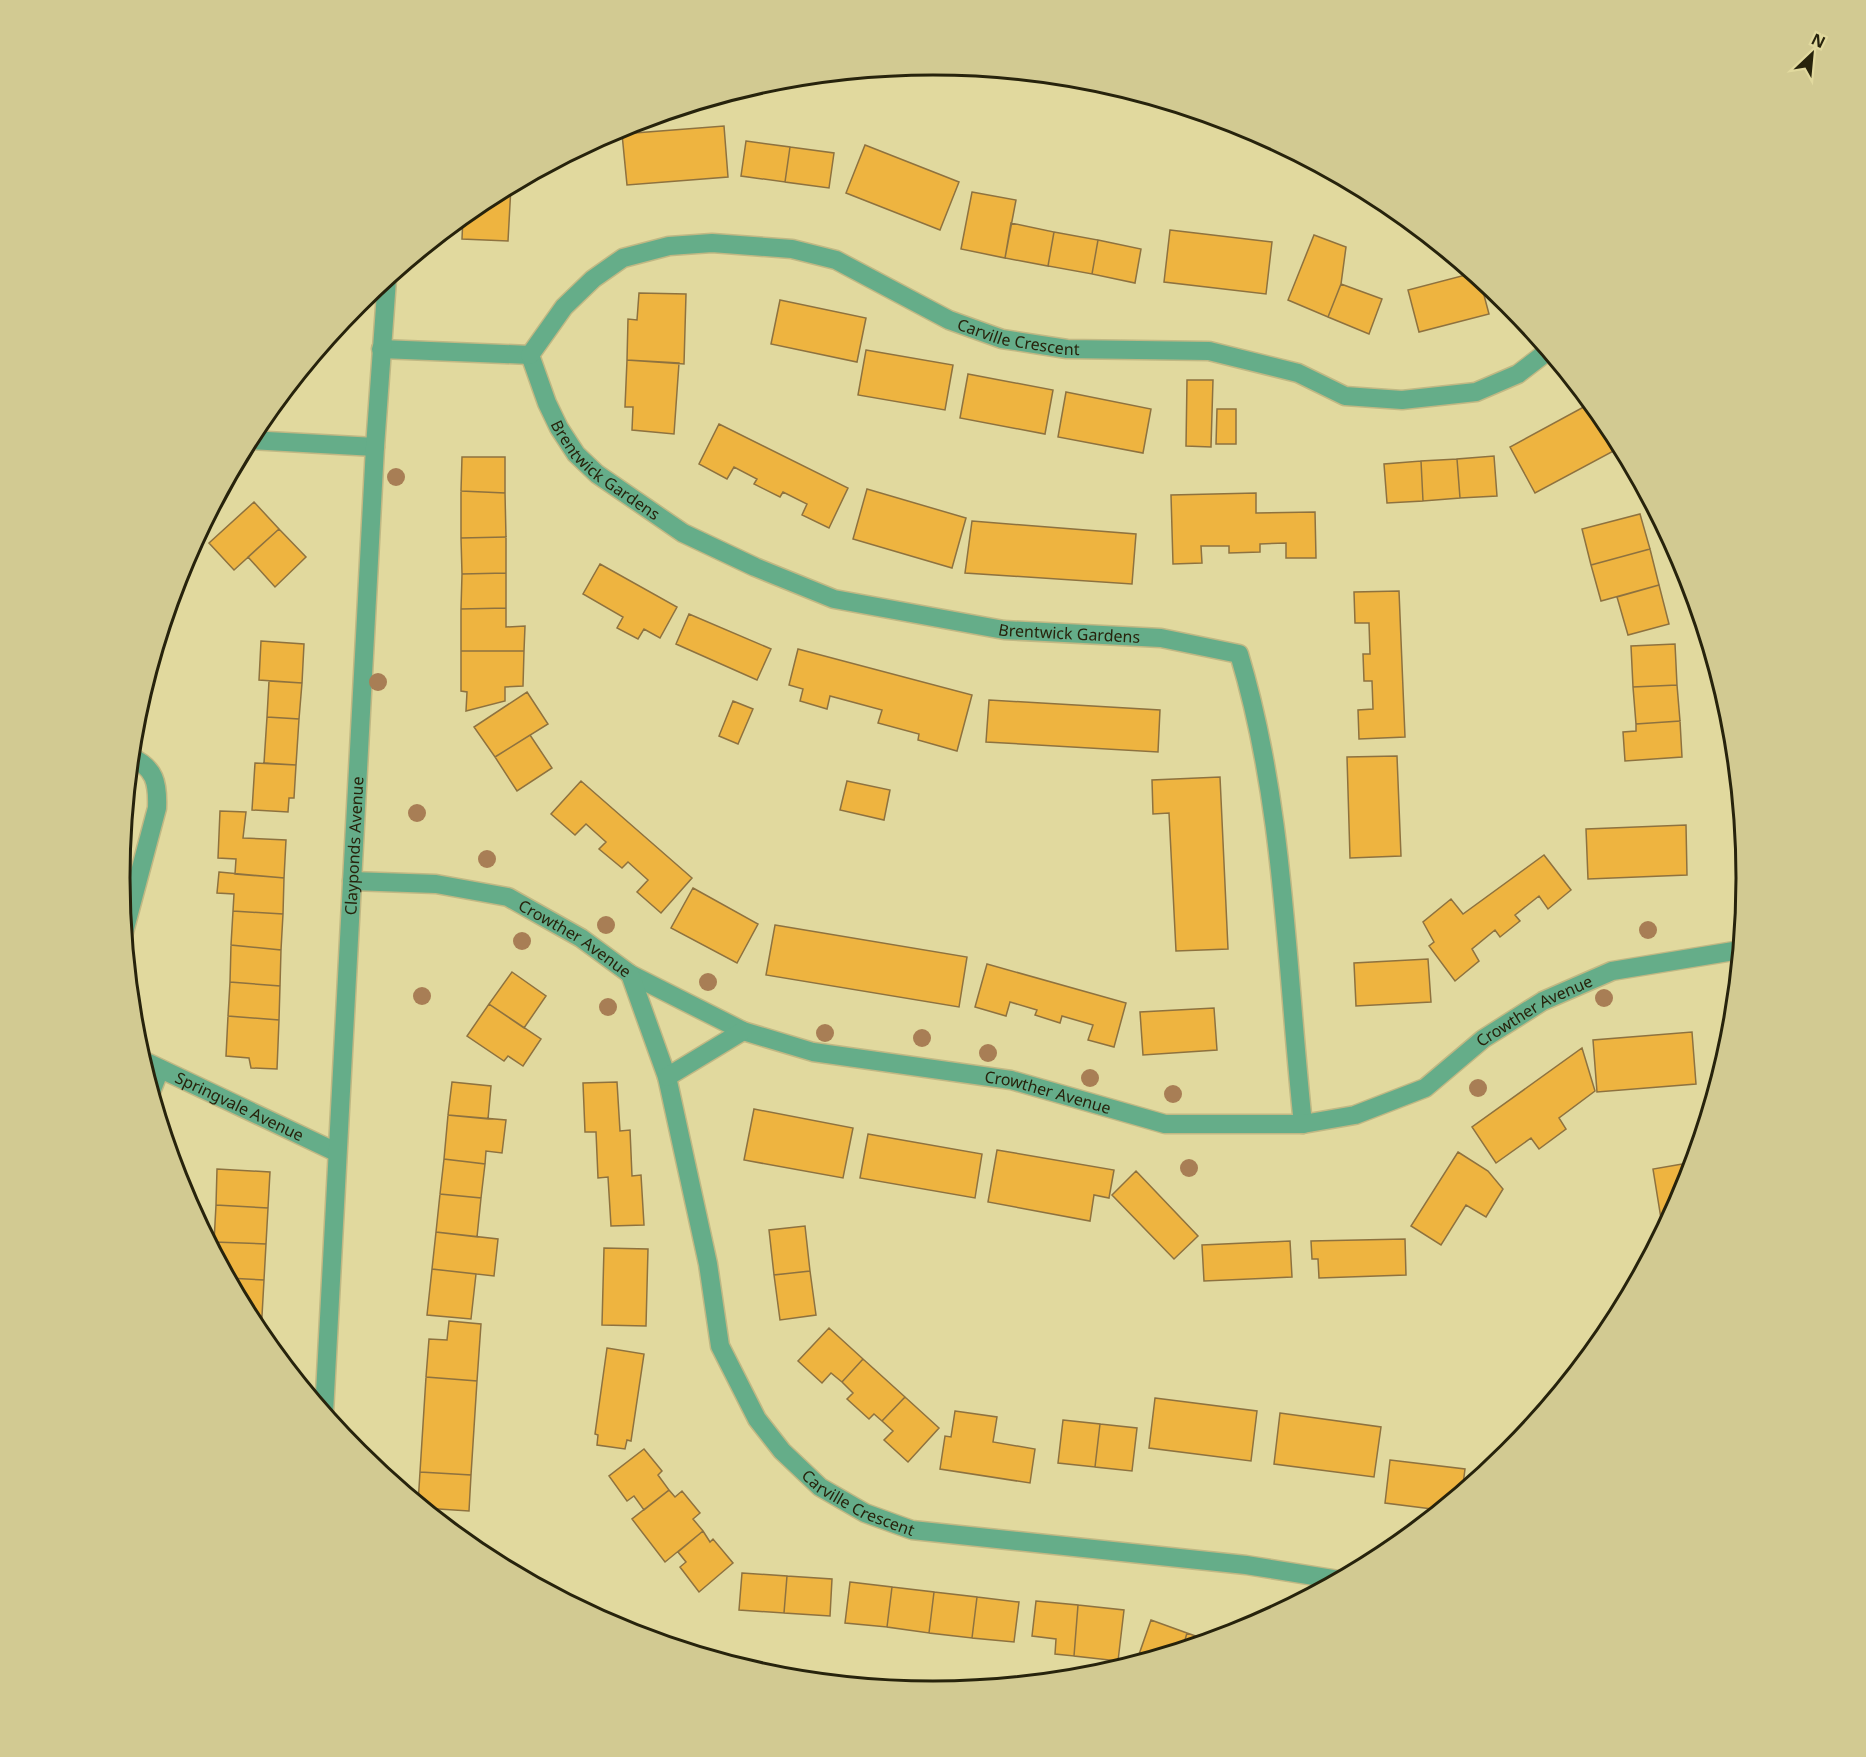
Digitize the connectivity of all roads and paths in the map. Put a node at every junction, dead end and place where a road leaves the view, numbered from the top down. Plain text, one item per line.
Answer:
1 (386, 290) edge
2 (381, 349) junction
3 (530, 355) junction
4 (1542, 355) edge
5 (260, 441) edge
6 (375, 447) junction
7 (138, 762) edge
8 (352, 881) junction
9 (130, 910) edge
10 (1733, 951) edge
11 (630, 974) junction
12 (743, 1031) junction
13 (152, 1065) edge
14 (160, 1069) junction
15 (667, 1077) junction
16 (156, 1080) edge
17 (1303, 1124) junction
18 (336, 1152) junction
19 (324, 1403) edge
20 (1327, 1578) edge

1 - 2 street, Clayponds Avenue
2 - 3 street
2 - 6 street, Clayponds Avenue
3 - 4 street, Carville Crescent
3 - 17 street, Brentwick Gardens
5 - 6 street
6 - 8 street, Clayponds Avenue
7 - 9 street
8 - 11 street, Crowther Avenue
8 - 18 street, Clayponds Avenue
10 - 17 street, Crowther Avenue
11 - 12 street, Crowther Avenue
11 - 15 street, Carville Crescent
12 - 15 street
12 - 17 street, Crowther Avenue
13 - 14 street, Springvale Avenue
14 - 16 street
14 - 18 street, Springvale Avenue
15 - 20 street, Carville Crescent
18 - 19 street, Clayponds Avenue

